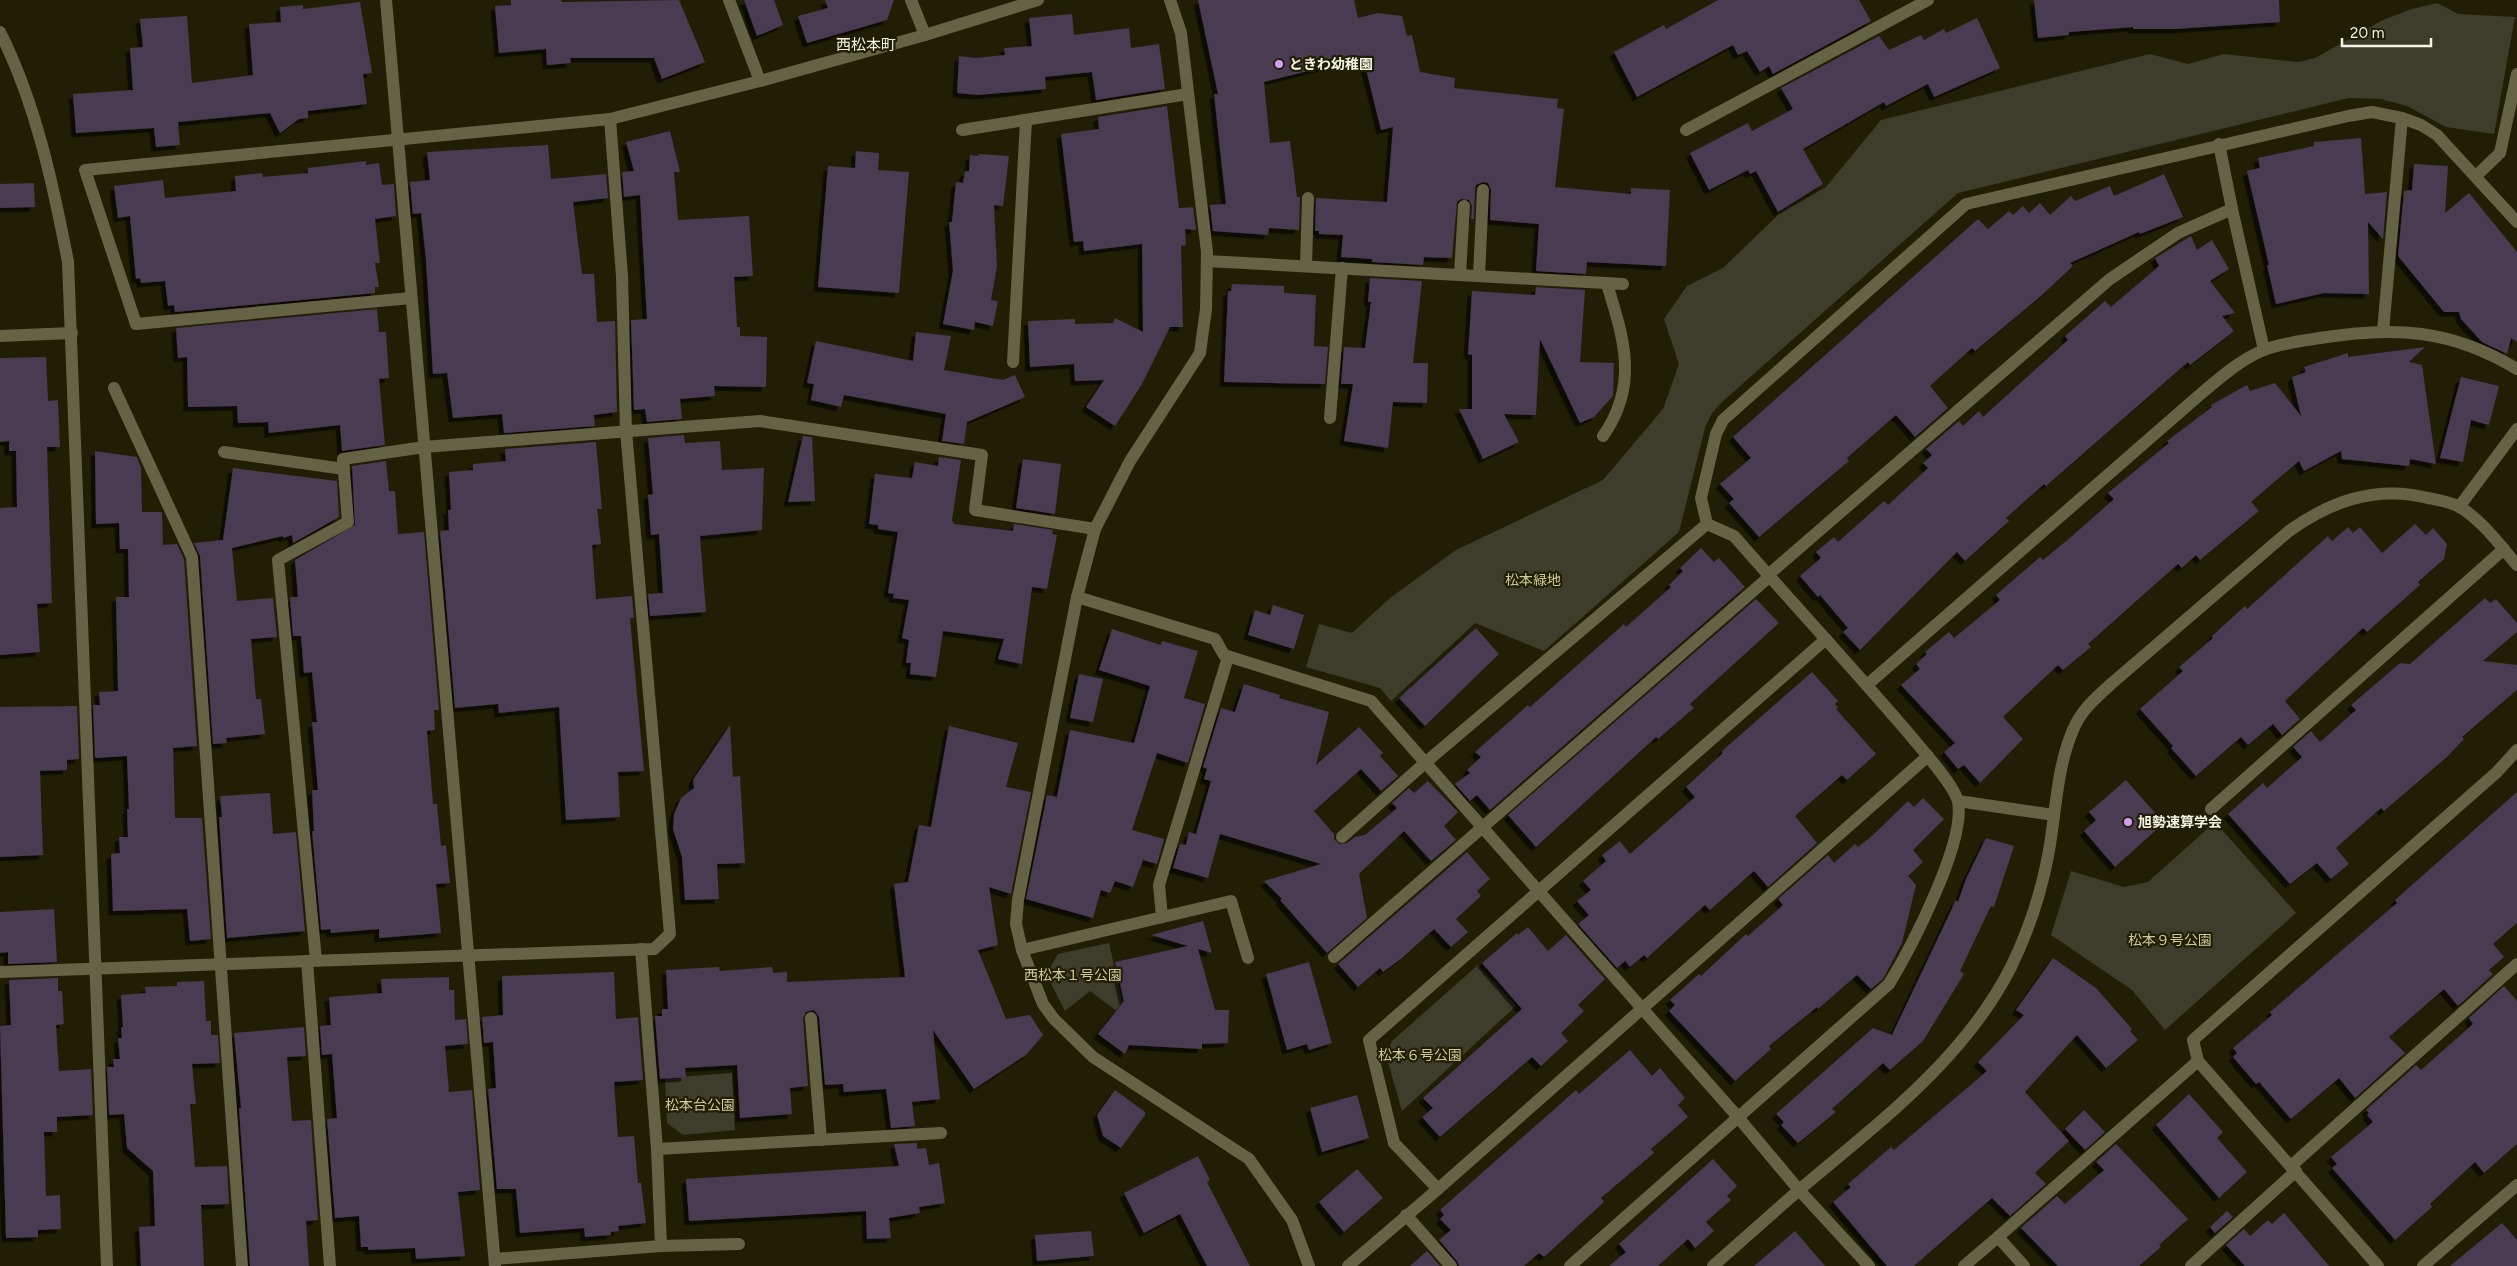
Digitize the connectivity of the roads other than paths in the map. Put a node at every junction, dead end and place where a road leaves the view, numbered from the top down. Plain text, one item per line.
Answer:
1 (386, 0) edge
2 (729, 0) edge
3 (911, 0) edge
4 (1038, 0) edge
5 (1170, 0) edge
6 (1928, 0) edge
7 (0, 32) edge
8 (925, 35) junction
9 (2517, 74) edge
10 (760, 81) junction
11 (1188, 94) junction
12 (2402, 118) junction
13 (610, 119) junction
14 (1026, 120) junction
15 (962, 130) dead end
16 (1686, 130) dead end
17 (399, 139) junction
18 (2220, 144) junction
19 (2476, 176) junction
20 (1483, 190) dead end
21 (1308, 198) dead end
22 (1464, 206) dead end
23 (2232, 209) junction
24 (2517, 222) edge
25 (1206, 261) junction
26 (1306, 266) junction
27 (1342, 268) junction
28 (1460, 274) junction
29 (1479, 276) junction
30 (1607, 284) junction
31 (1623, 284) dead end
32 (411, 298) junction
33 (2384, 331) junction
34 (72, 334) junction
35 (0, 336) edge
36 (2264, 350) junction
37 (1013, 362) dead end
38 (2517, 369) edge
39 (114, 388) dead end
40 (1330, 418) dead end
41 (2517, 429) edge
42 (626, 431) junction
43 (1603, 436) dead end
44 (424, 448) junction
45 (224, 452) dead end
46 (344, 469) junction
47 (2458, 507) junction
48 (1707, 524) junction
49 (1096, 529) junction
50 (2504, 549) junction
51 (2517, 565) edge
52 (1768, 576) junction
53 (1077, 597) junction
54 (1826, 639) junction
55 (1228, 657) junction
56 (1867, 685) junction
57 (2517, 750) edge
58 (1928, 756) junction
59 (1426, 762) junction
60 (1958, 801) junction
61 (2211, 808) dead end
62 (2054, 815) junction
63 (1483, 827) junction
64 (1342, 837) dead end
65 (1539, 890) junction
66 (1162, 917) junction
67 (641, 949) junction
68 (1022, 950) junction
69 (469, 954) junction
70 (1248, 958) dead end
71 (1334, 958) dead end
72 (311, 961) junction
73 (220, 964) junction
74 (2517, 964) edge
75 (94, 968) junction
76 (0, 972) edge
77 (1641, 1007) junction
78 (811, 1018) dead end
79 (2198, 1061) junction
80 (1737, 1116) junction
81 (941, 1133) dead end
82 (821, 1140) junction
83 (657, 1149) junction
84 (2294, 1168) junction
85 (2517, 1185) edge
86 (1438, 1189) junction
87 (1800, 1190) junction
88 (1406, 1215) junction
89 (1998, 1237) junction
90 (739, 1244) dead end
91 (660, 1246) junction
92 (495, 1262) edge
93 (106, 1266) edge
94 (242, 1266) edge
95 (330, 1266) edge
96 (1309, 1266) edge
97 (1348, 1266) edge
98 (1451, 1266) edge
99 (1570, 1266) edge
100 (1713, 1266) edge
101 (1869, 1266) edge
102 (1964, 1266) edge
103 (2024, 1266) edge
104 (2191, 1266) edge
105 (2378, 1266) edge
106 (2423, 1266) edge

1 - 17 street
2 - 10 street
3 - 8 street
4 - 8 street
5 - 11 street
6 - 16 street
7 - 34 street
8 - 10 street
9 - 19 street
10 - 13 street
11 - 14 street
11 - 25 street
12 - 18 street
12 - 19 street
12 - 33 street
13 - 17 street
13 - 42 street
14 - 15 street
14 - 37 street
17 - 32 street
17 - 32 street
18 - 23 street
18 - 48 street
19 - 24 street
20 - 29 street
21 - 26 street
22 - 28 street
23 - 36 street
23 - 52 street
25 - 26 street
25 - 49 street
26 - 27 street
27 - 28 street
27 - 40 street
28 - 29 street
29 - 30 street
30 - 31 street
30 - 43 street
32 - 44 street
33 - 36 street
33 - 38 street
34 - 35 street
34 - 75 street
36 - 56 street
39 - 73 street
41 - 47 street
42 - 44 street
42 - 49 street
42 - 67 street
44 - 46 street
44 - 69 street
45 - 46 street
46 - 72 street
47 - 50 street
47 - 62 street
48 - 52 street
48 - 59 street
49 - 53 street
50 - 51 street
50 - 61 street
52 - 54 street
52 - 63 street
53 - 55 street
53 - 68 street
54 - 56 street
54 - 65 street
55 - 59 street
55 - 66 street
56 - 58 street
57 - 79 street
58 - 60 street
58 - 77 street
59 - 63 street
59 - 64 street
60 - 62 street
60 - 80 street
62 - 87 street
63 - 65 street
63 - 71 street
65 - 77 street
65 - 86 street
66 - 68 street
66 - 70 street
67 - 69 street
67 - 83 street
68 - 96 street
69 - 72 street
69 - 92 street
72 - 73 street
72 - 95 street
73 - 75 street
73 - 94 street
74 - 84 street
75 - 76 street
75 - 93 street
77 - 80 street
77 - 86 street
78 - 82 street
79 - 84 street
79 - 89 street
80 - 87 street
80 - 99 street
81 - 82 street
82 - 83 street
83 - 91 street
84 - 104 street
84 - 105 street
85 - 106 street
86 - 88 street
87 - 100 street
87 - 101 street
88 - 97 street
88 - 98 street
89 - 102 street
89 - 103 street
90 - 91 street
91 - 92 street

